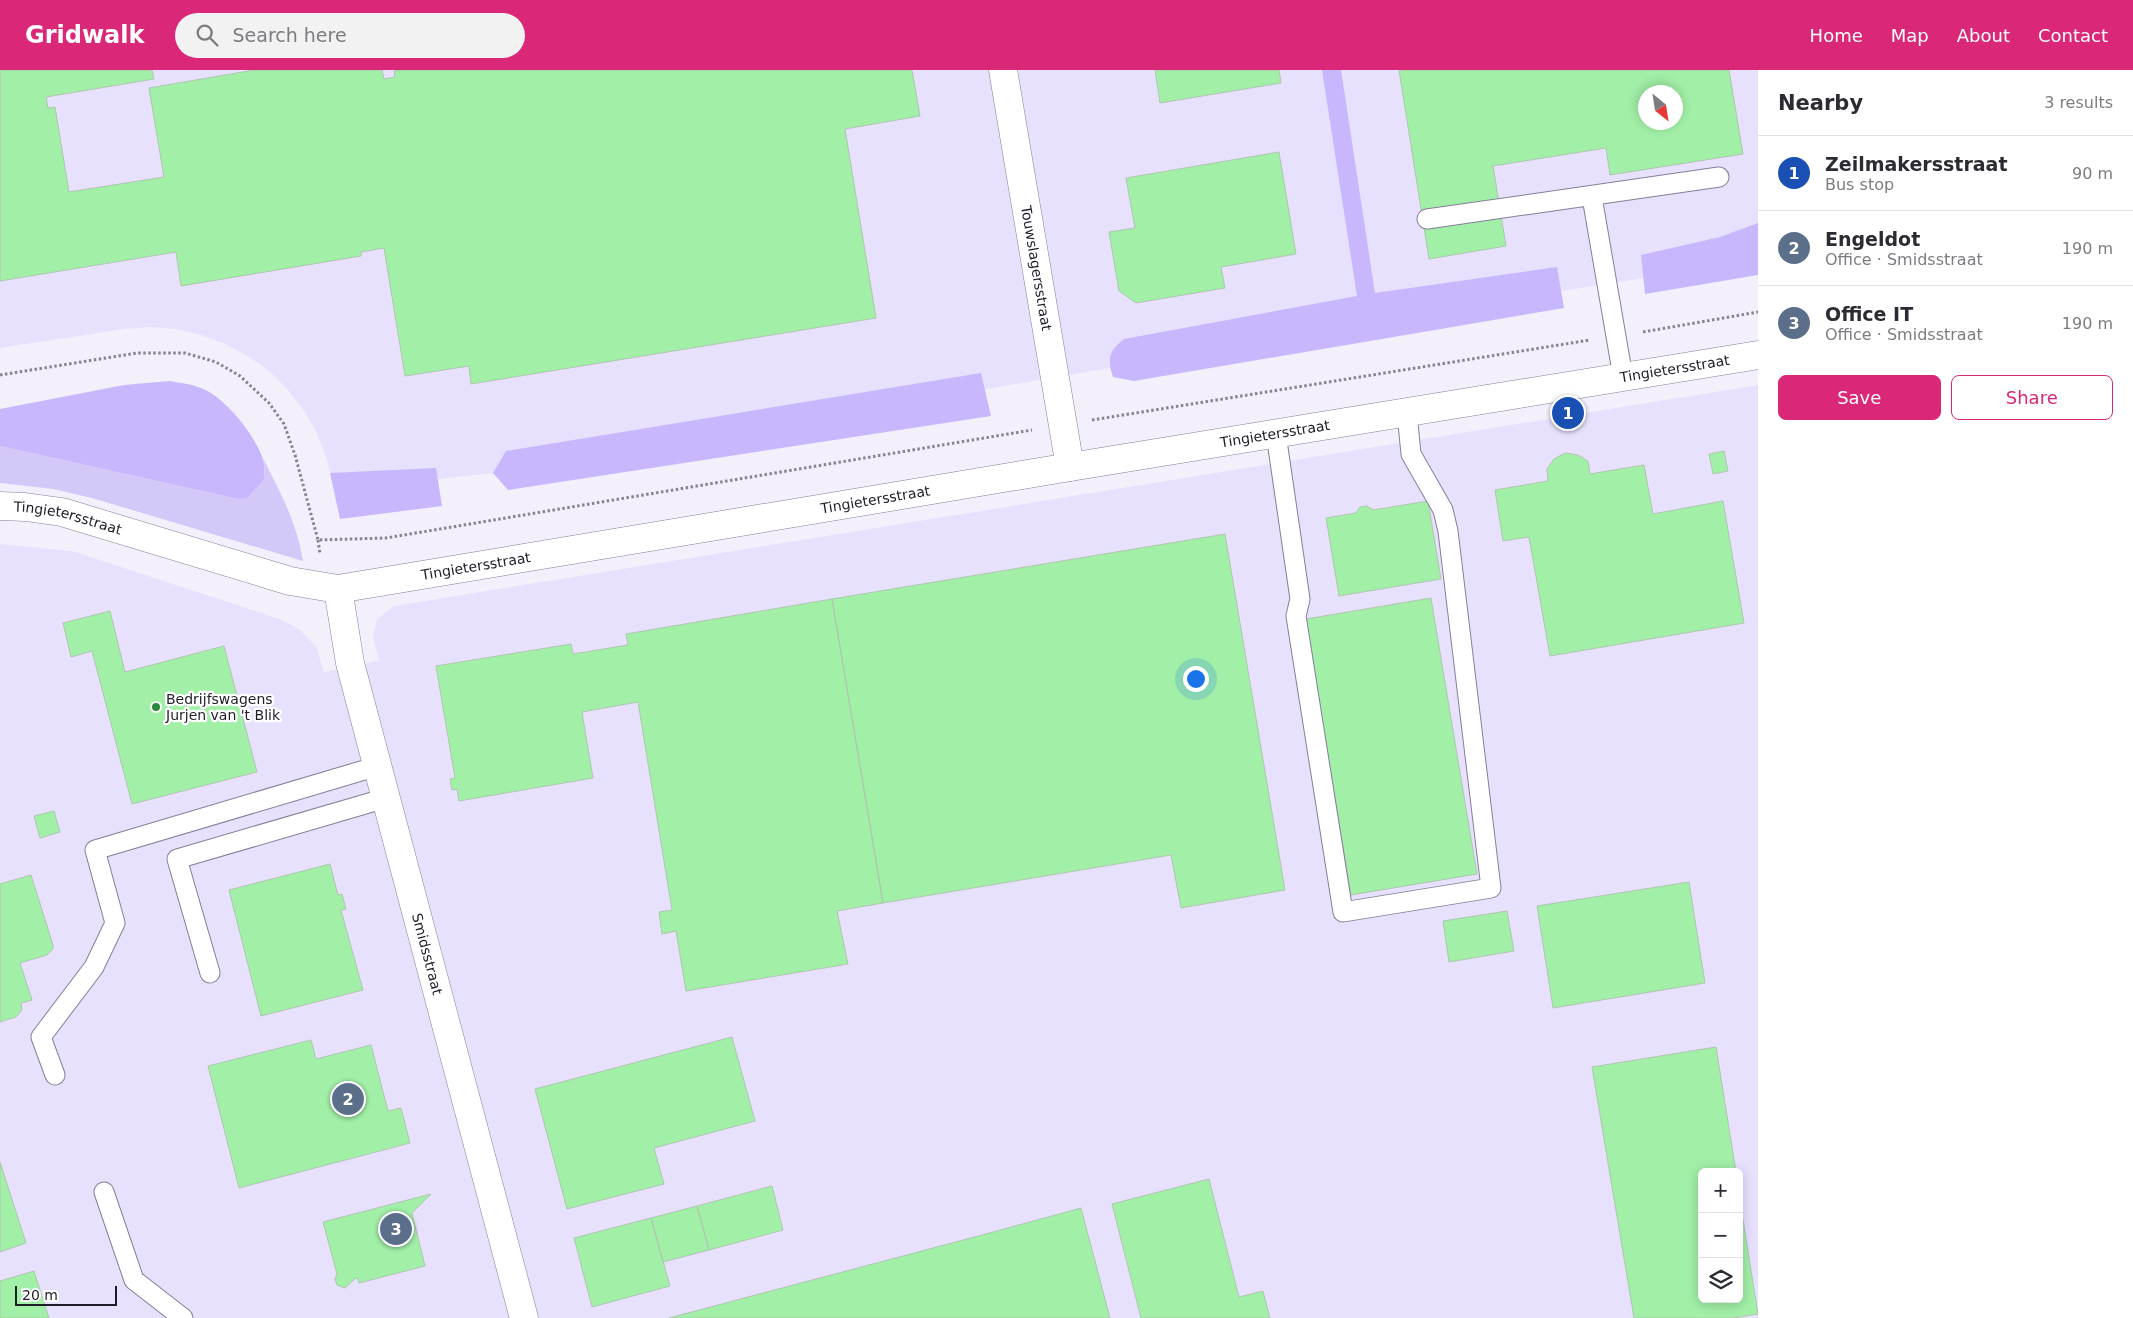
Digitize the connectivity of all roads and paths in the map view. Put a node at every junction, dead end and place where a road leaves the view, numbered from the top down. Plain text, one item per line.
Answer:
1 (1003, 70) edge
2 (1719, 178) dead end
3 (1592, 196) junction
4 (1427, 219) dead end
5 (1758, 312) edge
6 (1615, 337) junction
7 (1758, 356) edge
8 (0, 375) edge
9 (1623, 377) junction
10 (1407, 412) junction
11 (1062, 425) junction
12 (1276, 434) junction
13 (1070, 467) junction
14 (0, 506) edge
15 (338, 589) junction
16 (378, 766) junction
17 (386, 798) junction
18 (210, 972) dead end
19 (55, 1075) dead end
20 (104, 1192) dead end
21 (183, 1318) edge
22 (524, 1318) edge

1 - 11 street, Touwslagersstraat
2 - 3 lane
3 - 4 lane
3 - 6 lane
5 - 6 path
6 - 9 lane
6 - 11 path
7 - 9 street, Tingietersstraat
8 - 11 path
9 - 10 street, Tingietersstraat
10 - 12 street, Tingietersstraat
10 - 12 lane
11 - 13 street, Touwslagersstraat
12 - 13 street, Tingietersstraat
13 - 15 street, Tingietersstraat
14 - 15 street, Tingietersstraat
15 - 16 street, Smidsstraat
16 - 17 street, Smidsstraat
16 - 19 lane
17 - 18 lane
17 - 22 street, Smidsstraat
20 - 21 lane

